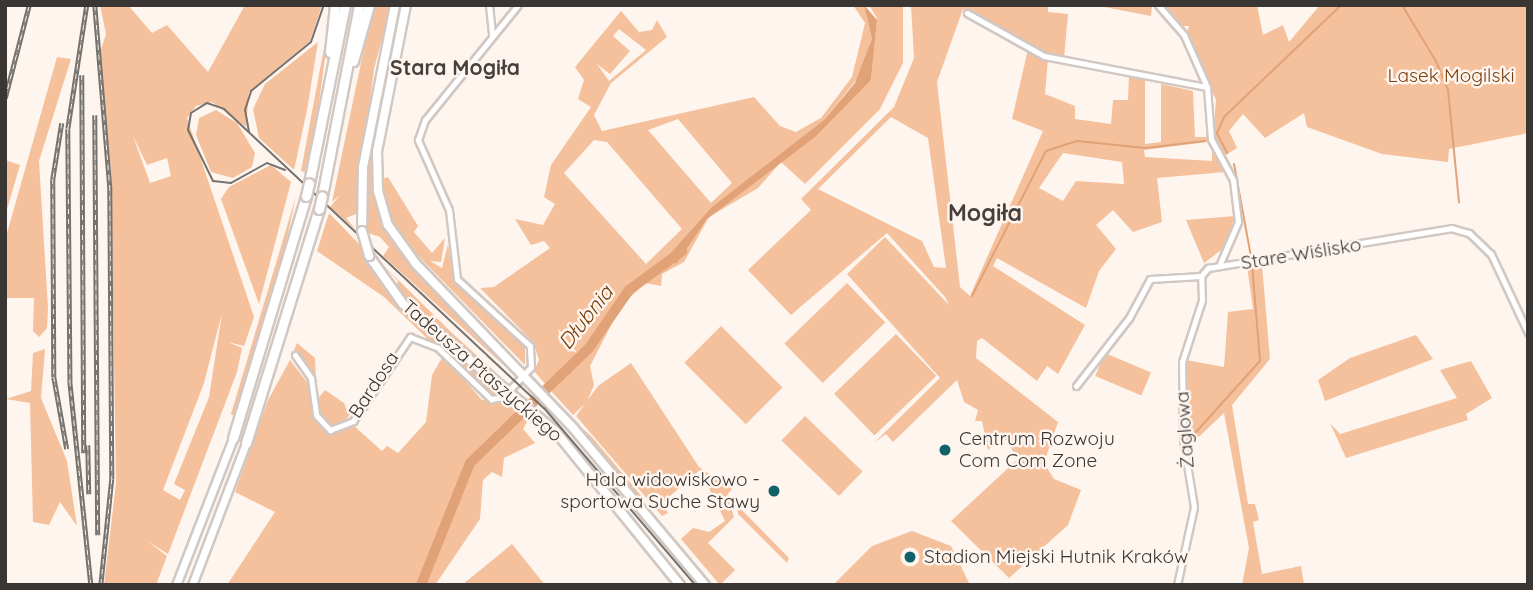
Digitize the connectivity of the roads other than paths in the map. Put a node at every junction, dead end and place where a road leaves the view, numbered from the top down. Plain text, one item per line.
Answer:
1 (335, 5) edge
2 (345, 5) edge
3 (359, 5) edge
4 (369, 5) edge
5 (395, 5) edge
6 (406, 5) edge
7 (489, 5) edge
8 (517, 5) edge
9 (1158, 5) edge
10 (967, 13) dead end
11 (492, 36) junction
12 (1207, 88) junction
13 (344, 89) junction
14 (325, 102) junction
15 (1219, 266) junction
16 (1201, 276) junction
17 (1528, 333) edge
18 (295, 355) dead end
19 (524, 375) junction
20 (1076, 386) dead end
21 (510, 390) junction
22 (233, 438) joint
23 (246, 443) joint
24 (635, 501) junction
25 (620, 510) junction
26 (176, 585) edge
27 (192, 585) edge
28 (681, 585) edge
29 (705, 585) edge
30 (1177, 585) edge

1 - 14 highway
2 - 14 highway
3 - 13 highway
4 - 13 highway
5 - 21 main road, Tadeusza Ptaszyckiego, bridge
6 - 19 main road, Tadeusza Ptaszyckiego
7 - 11 street
8 - 11 street
9 - 12 street
10 - 12 street
11 - 19 street
12 - 15 street
13 - 23 highway, bridge
14 - 22 highway, bridge
15 - 16 street, Stare Wiślisko
15 - 17 street, Stare Wiślisko
16 - 20 street, Stare Wiślisko
16 - 30 street, Żaglowa
18 - 21 street, Bardosa
19 - 21 street
19 - 24 main road, Tadeusza Ptaszyckiego
21 - 25 main road, Tadeusza Ptaszyckiego
22 - 26 main road
23 - 27 main road
24 - 25 main road
24 - 29 main road, Tadeusza Ptaszyckiego
25 - 28 main road, Tadeusza Ptaszyckiego

